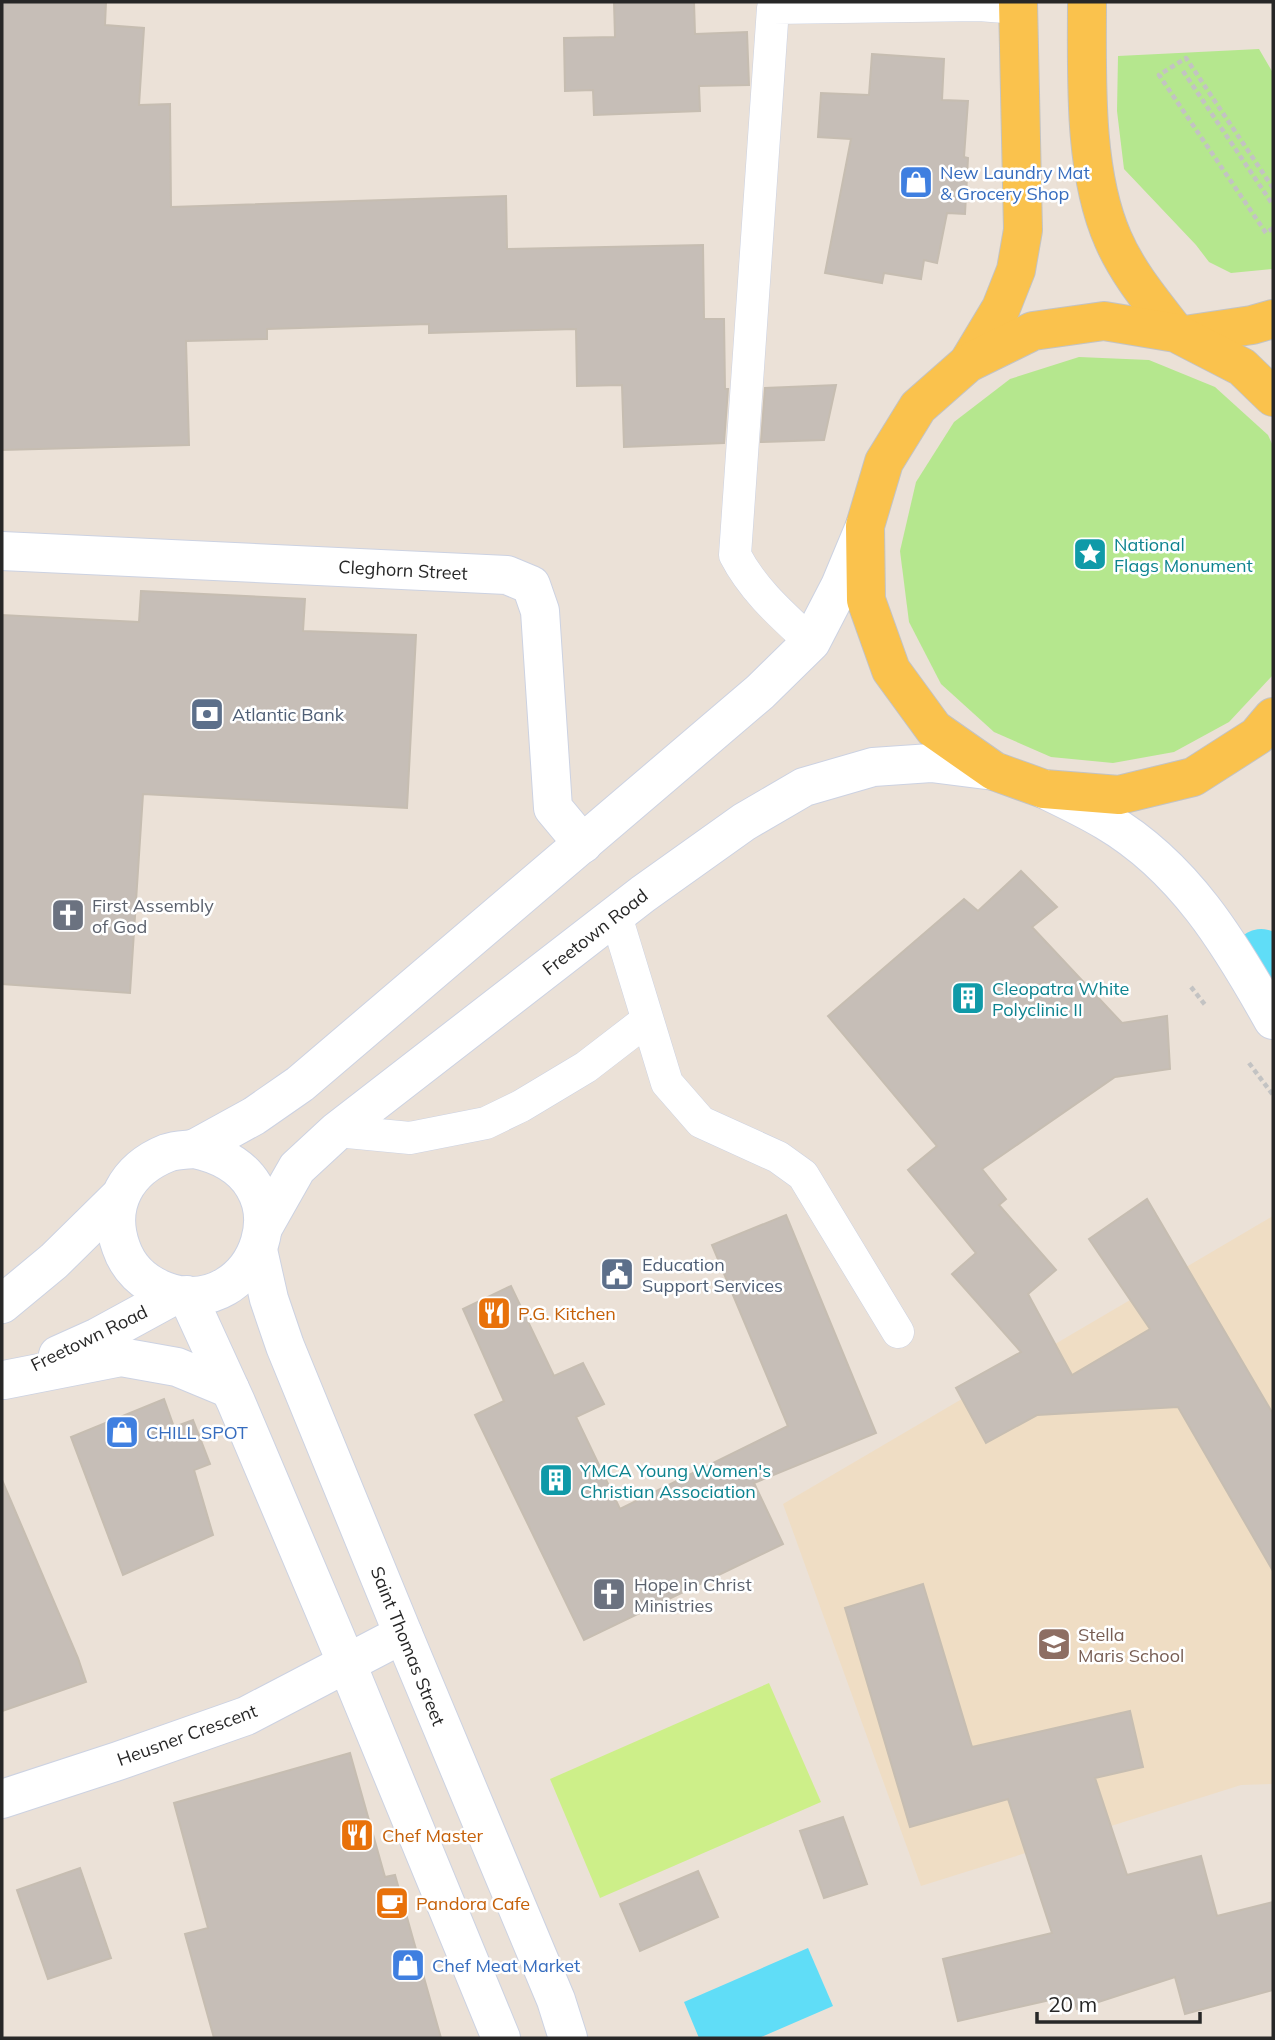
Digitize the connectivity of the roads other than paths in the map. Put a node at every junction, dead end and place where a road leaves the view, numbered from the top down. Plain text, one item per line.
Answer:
1 (1087, 2) edge
2 (1018, 5) edge
3 (1273, 319) edge
4 (1180, 334) junction
5 (968, 363) junction
6 (1273, 397) edge
7 (865, 526) junction
8 (2, 551) edge
9 (811, 642) junction
10 (1273, 717) edge
11 (994, 771) junction
12 (1044, 789) junction
13 (583, 844) junction
14 (616, 916) junction
15 (647, 1020) junction
16 (1273, 1020) edge
17 (337, 1130) junction
18 (194, 1149) junction
19 (118, 1198) junction
20 (260, 1239) junction
21 (181, 1295) junction
22 (2, 1304) edge
23 (898, 1332) dead end
24 (3, 1380) edge
25 (230, 1389) junction
26 (402, 1634) junction
27 (347, 1664) junction
28 (2, 1799) edge
29 (501, 2038) edge
30 (568, 2038) edge

1 - 4 main road
2 - 5 main road
2 - 9 lane
3 - 4 main road
4 - 5 main road
4 - 6 main road
5 - 7 main road
7 - 9 main road
7 - 11 main road
8 - 13 main road, Cleghorn Street
9 - 13 main road
10 - 12 main road
11 - 12 main road
11 - 14 main road, Freetown Road
12 - 16 main road
13 - 18 main road
14 - 15 lane
14 - 17 main road, Freetown Road
15 - 17 lane
15 - 23 lane
17 - 20 main road, Freetown Road
18 - 19 main road
18 - 20 main road
19 - 21 main road
19 - 22 main road
20 - 21 main road
20 - 26 main road, Saint Thomas Street
21 - 24 main road, Freetown Road
21 - 25 main road
24 - 25 main road
25 - 27 main road
26 - 27 main road, Heusner Crescent
26 - 30 main road, Saint Thomas Street
27 - 28 main road, Heusner Crescent
27 - 29 main road

